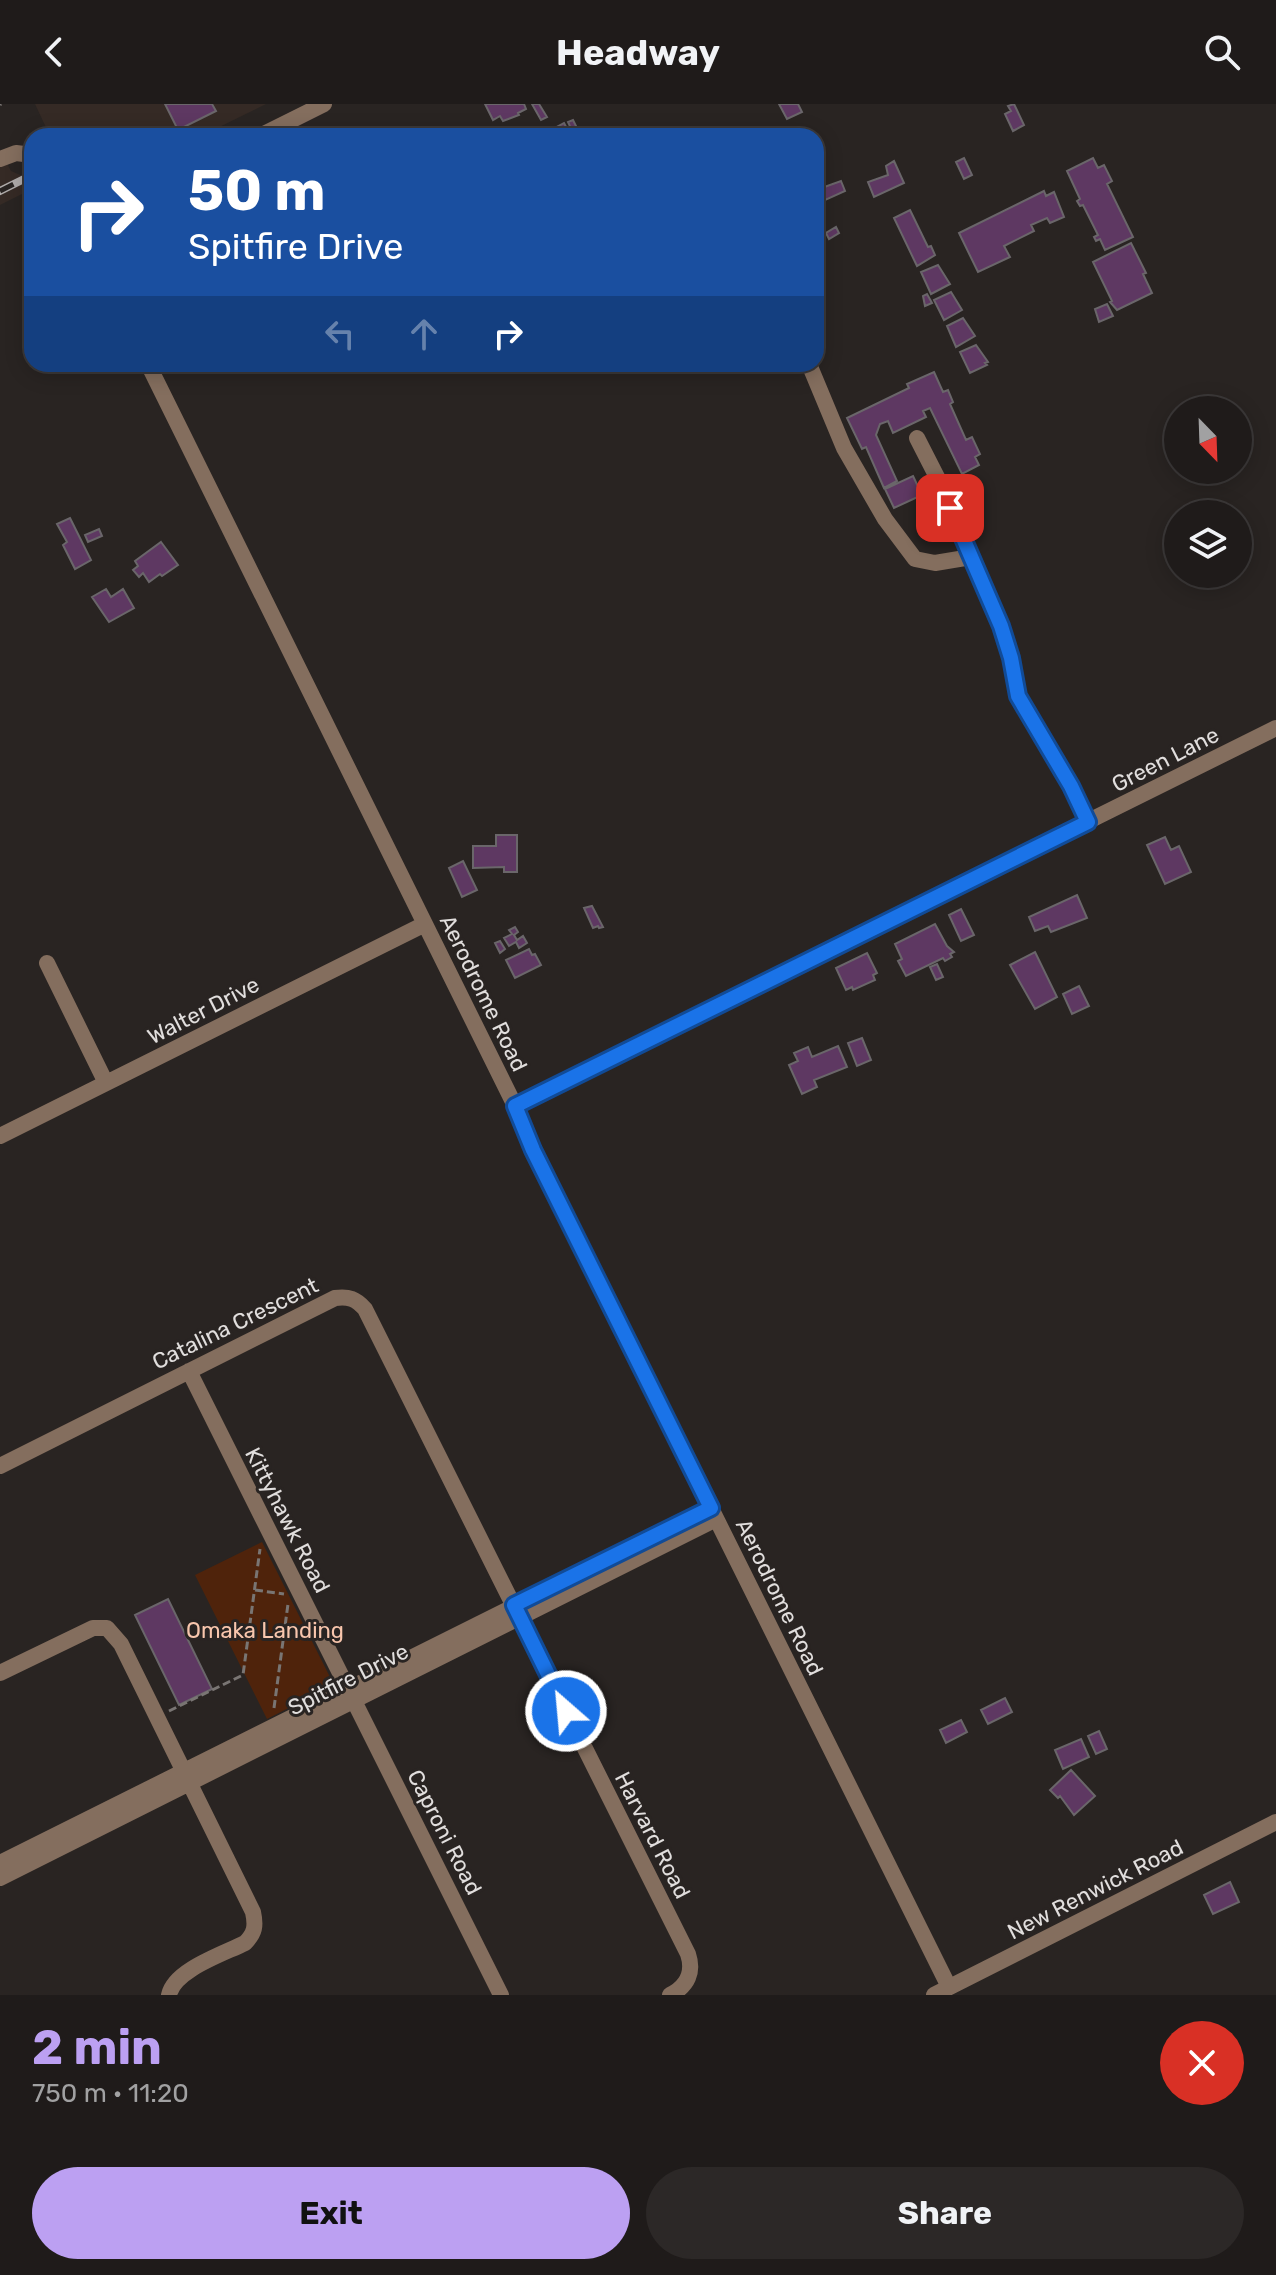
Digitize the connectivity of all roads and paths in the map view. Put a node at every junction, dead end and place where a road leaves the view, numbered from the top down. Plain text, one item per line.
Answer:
1 (324, 104) edge
2 (276, 128) edge
3 (24, 154) edge
4 (0, 159) edge
5 (152, 372) edge
6 (812, 372) edge
7 (917, 438) dead end
8 (971, 557) junction
9 (1276, 728) edge
10 (1088, 822) junction
11 (425, 924) junction
12 (47, 963) dead end
13 (106, 1083) junction
14 (515, 1106) junction
15 (0, 1136) edge
16 (189, 1371) junction
17 (0, 1466) edge
18 (714, 1513) junction
19 (261, 1541) dead end
20 (254, 1590) junction
21 (517, 1611) junction
22 (0, 1673) edge
23 (351, 1695) junction
24 (274, 1712) dead end
25 (165, 1713) dead end
26 (187, 1777) junction
27 (1276, 1822) edge
28 (0, 1863) edge
29 (0, 1878) edge
30 (949, 1987) junction
31 (169, 1995) edge
32 (501, 1995) edge
33 (670, 1995) edge
34 (934, 1995) edge

1 - 2 street
3 - 4 street
5 - 11 street, Aerodrome Road
6 - 8 street
7 - 8 street
8 - 10 street
9 - 10 street, Green Lane
10 - 14 street, Green Lane
11 - 13 street, Walter Drive
11 - 14 street, Aerodrome Road
12 - 13 street
13 - 15 street, Walter Drive
14 - 18 street, Aerodrome Road
16 - 17 street, Catalina Crescent
16 - 21 street, Catalina Crescent
16 - 23 street, Kittyhawk Road
18 - 21 street, Spitfire Drive
18 - 30 street, Aerodrome Road
19 - 20 path
20 - 24 path
20 - 25 path
21 - 23 street, Spitfire Drive
21 - 33 street, Harvard Road
22 - 26 street
23 - 26 street, Spitfire Drive
23 - 32 street, Caproni Road
26 - 28 street, Spitfire Drive
26 - 29 street, Spitfire Drive
26 - 31 street
27 - 30 street, New Renwick Road
30 - 34 street, New Renwick Road

